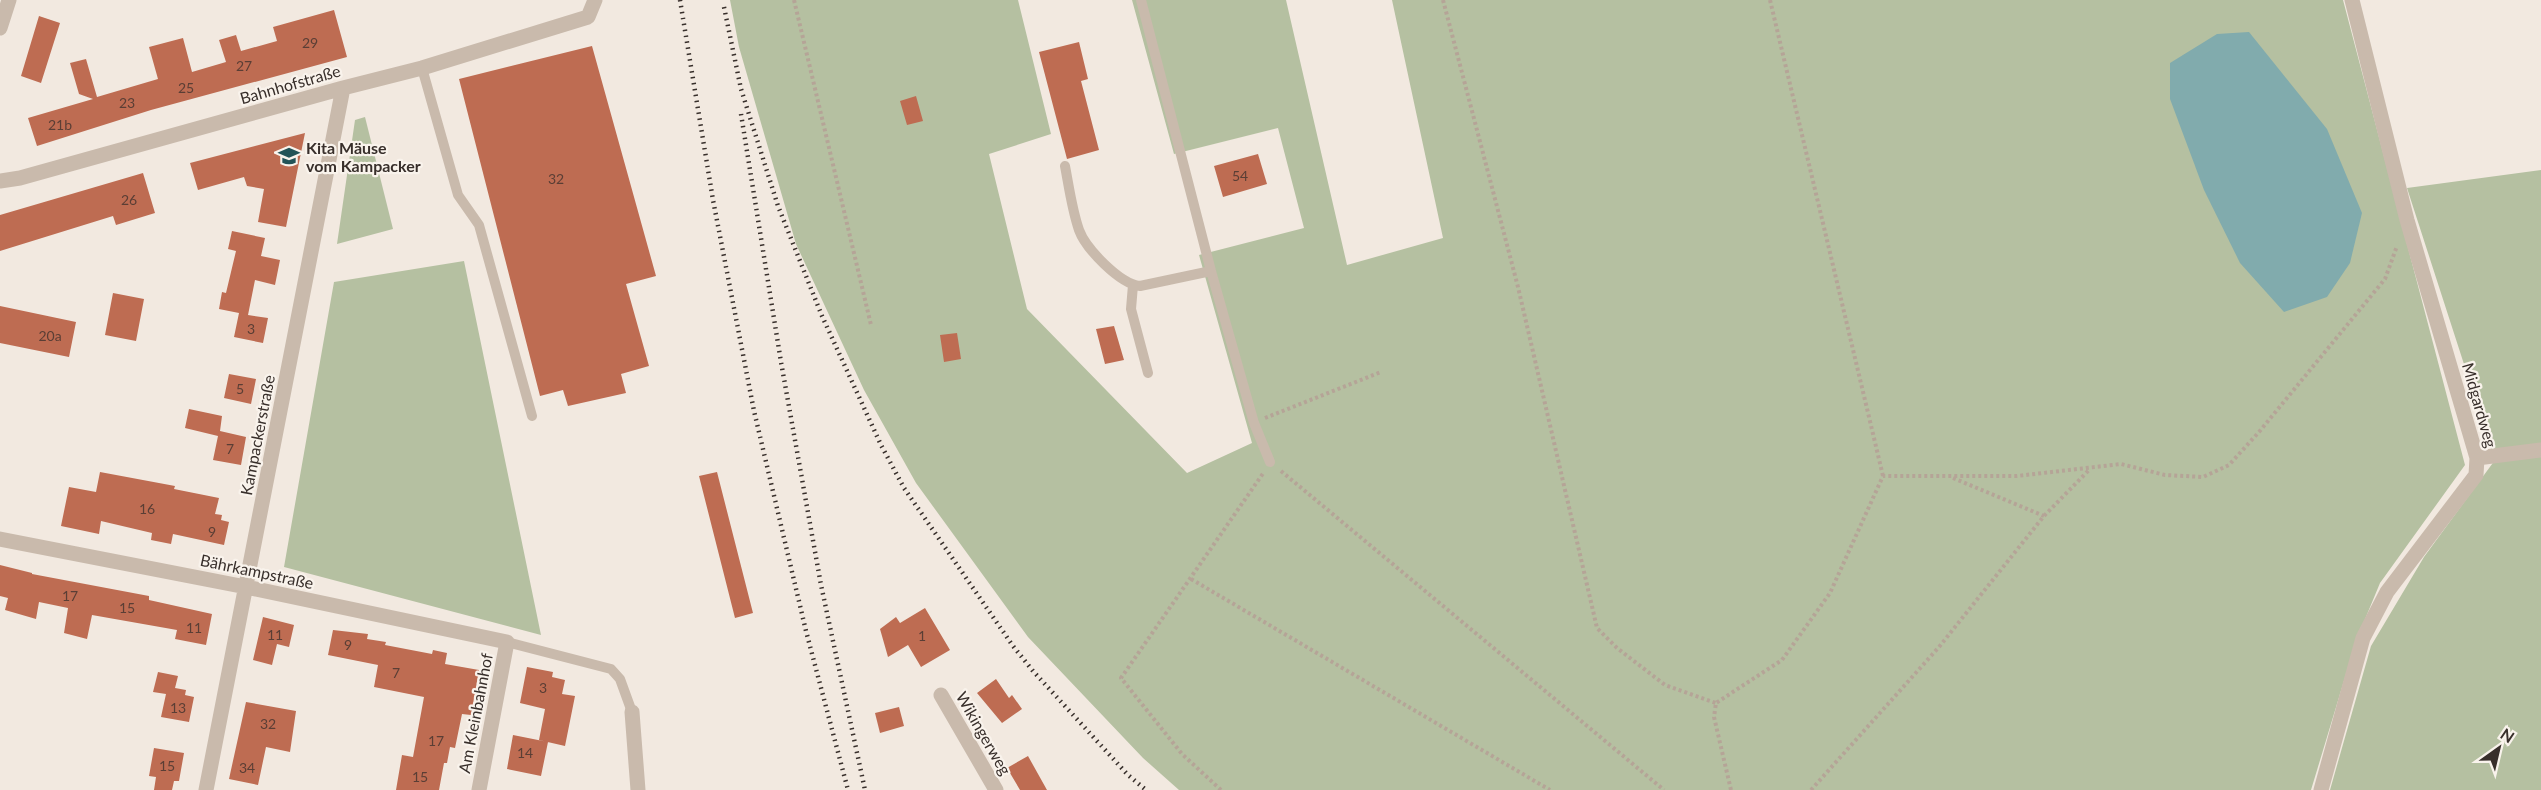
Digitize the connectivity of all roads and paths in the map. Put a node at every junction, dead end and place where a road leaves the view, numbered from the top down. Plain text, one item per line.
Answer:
1 (9, 0) edge
2 (595, 0) edge
3 (794, 0) edge
4 (1141, 0) edge
5 (1443, 0) edge
6 (1770, 0) edge
7 (2352, 0) edge
8 (0, 28) edge
9 (422, 68) junction
10 (343, 87) junction
11 (1065, 166) dead end
12 (0, 181) edge
13 (2407, 220) junction
14 (1211, 271) junction
15 (1133, 285) junction
16 (871, 325) dead end
17 (1381, 372) dead end
18 (1148, 373) dead end
19 (532, 416) dead end
20 (1254, 423) junction
21 (2541, 450) edge
22 (2477, 458) junction
23 (1270, 462) junction
24 (2090, 469) junction
25 (1883, 476) junction
26 (1950, 476) junction
27 (2044, 516) junction
28 (0, 539) edge
29 (1191, 579) junction
30 (246, 587) junction
31 (507, 642) junction
32 (941, 694) dead end
33 (1716, 703) junction
34 (632, 712) joint
35 (207, 790) edge
36 (479, 790) edge
37 (638, 790) edge
38 (996, 790) edge
39 (1221, 790) edge
40 (1550, 790) edge
41 (1664, 790) edge
42 (1731, 790) edge
43 (1811, 790) edge
44 (2321, 790) edge

1 - 8 street
2 - 9 street, Bahnhofstraße
3 - 16 path
4 - 14 lane
5 - 33 path
6 - 25 path
7 - 13 street, Midgardweg
9 - 10 street, Bahnhofstraße
9 - 19 lane
10 - 12 street, Bahnhofstraße
10 - 30 street, Kampackerstraße
11 - 15 lane
13 - 22 street, Midgardweg
13 - 24 path
14 - 15 lane
14 - 20 lane
15 - 18 lane
17 - 20 path
20 - 23 lane
21 - 22 street
22 - 44 street, Midgardweg
23 - 29 path
23 - 41 path
24 - 26 path
24 - 27 path
25 - 26 path
25 - 33 path
26 - 27 path
27 - 43 path
28 - 30 street, Bährkampstraße
29 - 39 path
29 - 40 path
30 - 31 street, Bährkampstraße
30 - 35 street, Kampackerstraße
31 - 34 lane
31 - 36 street, Am Kleinbahnhof
32 - 38 street, Wikingerweg
33 - 42 path
34 - 37 street

